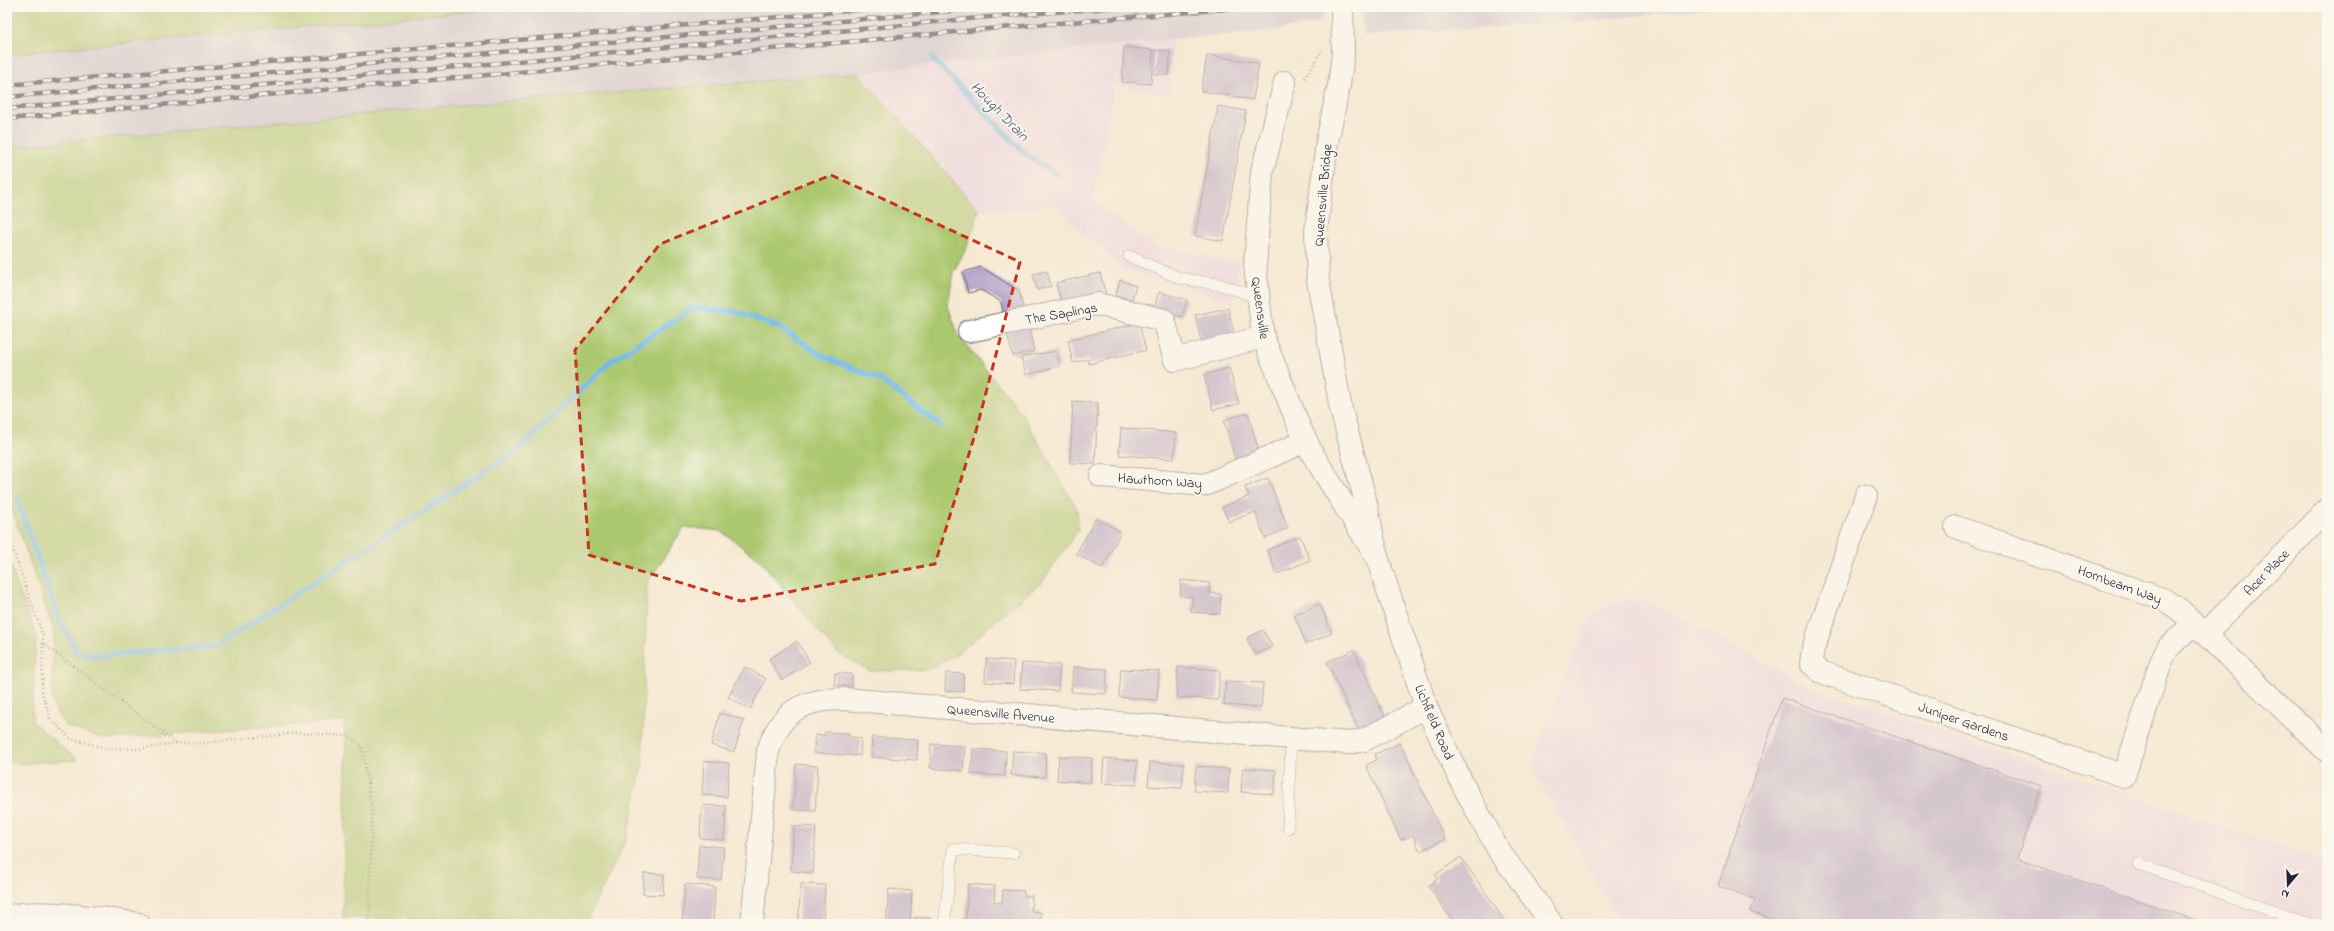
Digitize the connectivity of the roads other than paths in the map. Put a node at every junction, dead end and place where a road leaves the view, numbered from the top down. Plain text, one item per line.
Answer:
1 (1343, 10) edge
2 (1285, 82) road end
3 (1129, 256) dead end
4 (1259, 298) junction
5 (969, 331) dead end
6 (1263, 337) junction
7 (1306, 441) junction
8 (1101, 476) dead end
9 (1866, 496) dead end
10 (1365, 499) joint
11 (2324, 519) edge
12 (1956, 527) dead end
13 (1377, 557) junction
14 (2200, 629) junction
15 (1426, 707) junction
16 (1291, 739) junction
17 (2327, 751) edge
18 (1288, 828) dead end
19 (1014, 852) dead end
20 (2139, 864) dead end
21 (7, 918) edge
22 (139, 924) edge
23 (752, 924) edge
24 (944, 924) edge
25 (1552, 924) edge
26 (2309, 924) edge

1 - 10 main road, Queensville Bridge
2 - 4 main road, Queensville
3 - 4 lane
4 - 6 main road, Queensville
5 - 6 main road, The Saplings
6 - 7 main road, Queensville
7 - 8 main road, Hawthorn Way
7 - 13 main road, Queensville
9 - 14 main road, Juniper Gardens
10 - 13 main road, Lichfield Road
11 - 14 main road, Acer Place
12 - 14 main road, Hornbeam Way
13 - 15 main road, Lichfield Road
14 - 17 main road, Hornbeam Way
15 - 16 main road, Queensville Avenue
15 - 25 main road, Lichfield Road
16 - 18 lane
16 - 23 main road, Queensville Avenue
19 - 24 lane
20 - 26 lane
21 - 22 main road

